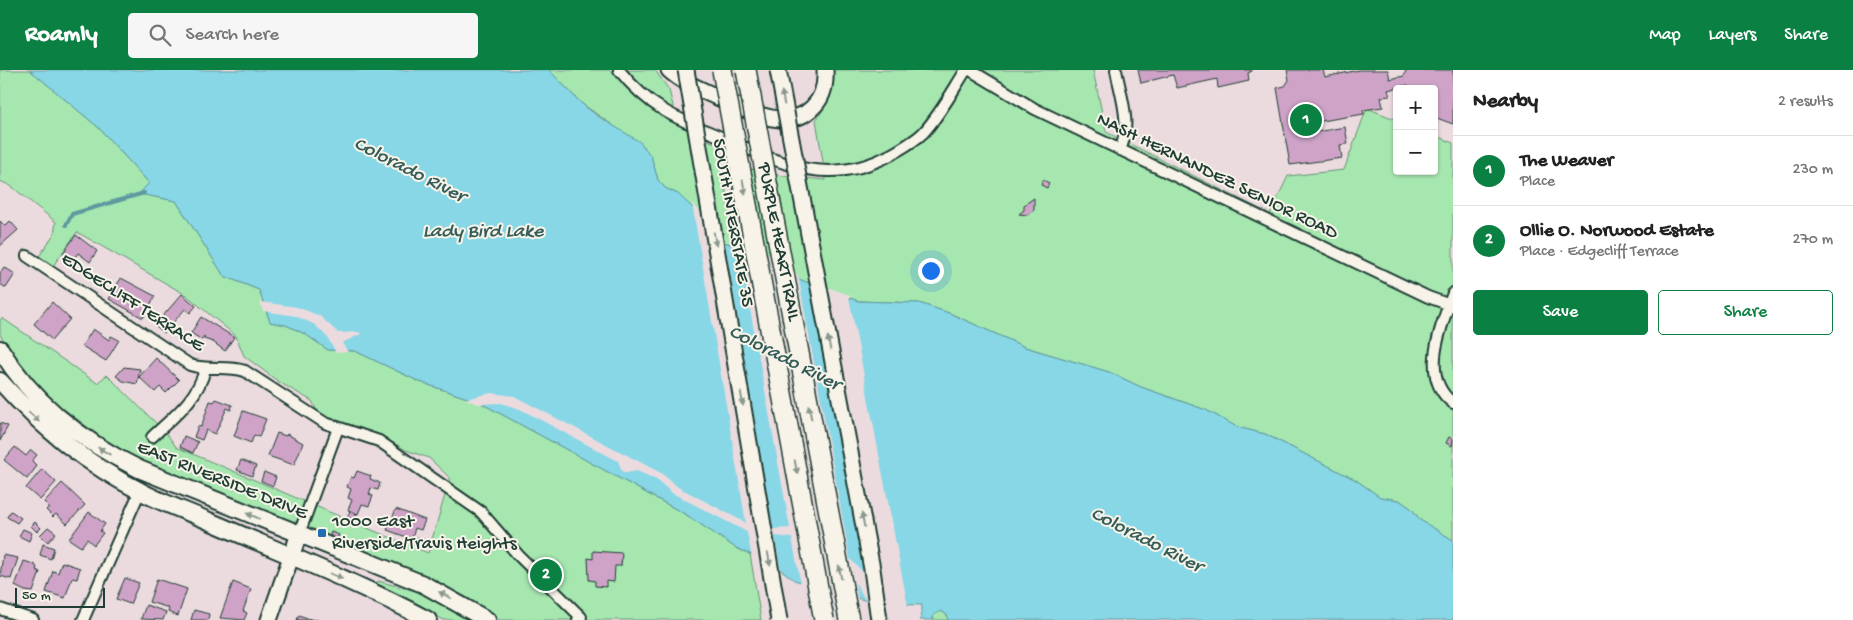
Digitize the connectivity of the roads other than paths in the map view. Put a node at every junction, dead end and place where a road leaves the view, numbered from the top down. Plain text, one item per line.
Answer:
1 (619, 70) edge
2 (669, 70) edge
3 (686, 70) edge
4 (722, 70) edge
5 (746, 70) edge
6 (778, 70) edge
7 (825, 70) edge
8 (966, 70) edge
9 (970, 70) edge
10 (1116, 70) edge
11 (1120, 150) junction
12 (27, 256) dead end
13 (1453, 293) edge
14 (1451, 305) edge
15 (1, 351) edge
16 (205, 369) junction
17 (0, 381) edge
18 (1453, 403) edge
19 (338, 428) junction
20 (152, 437) dead end
21 (140, 491) junction
22 (299, 534) junction
23 (292, 557) junction
24 (0, 609) edge
25 (33, 620) edge
26 (83, 620) edge
27 (269, 620) edge
28 (428, 620) edge
29 (487, 620) edge
30 (578, 620) edge
31 (779, 620) edge
32 (824, 620) edge
33 (849, 620) edge
34 (879, 620) edge

1 - 8 street
2 - 7 main road
3 -> 31 main road, SOUTH INTERSTATE 35, bridge
4 -> 32 highway, PURPLE HEART TRAIL, bridge
33 -> 5 highway, PURPLE HEART TRAIL, bridge
34 -> 6 main road, bridge
9 - 11 street, NASH HERNANDEZ SENIOR ROAD
10 - 11 street
11 - 14 street, NASH HERNANDEZ SENIOR ROAD
12 - 16 street, EDGECLIFF TERRACE
13 - 14 street
14 - 18 street
22 -> 15 main road, EAST RIVERSIDE DRIVE
16 - 19 street, EDGECLIFF TERRACE
16 - 20 street
17 -> 21 main road, EAST RIVERSIDE DRIVE
19 - 22 street
19 - 30 street, EDGECLIFF TERRACE
21 - 23 main road, EAST RIVERSIDE DRIVE
21 - 26 street
22 - 23 main road
29 -> 22 main road, EAST RIVERSIDE DRIVE
23 - 27 main road
23 -> 28 main road, EAST RIVERSIDE DRIVE
24 - 25 street

